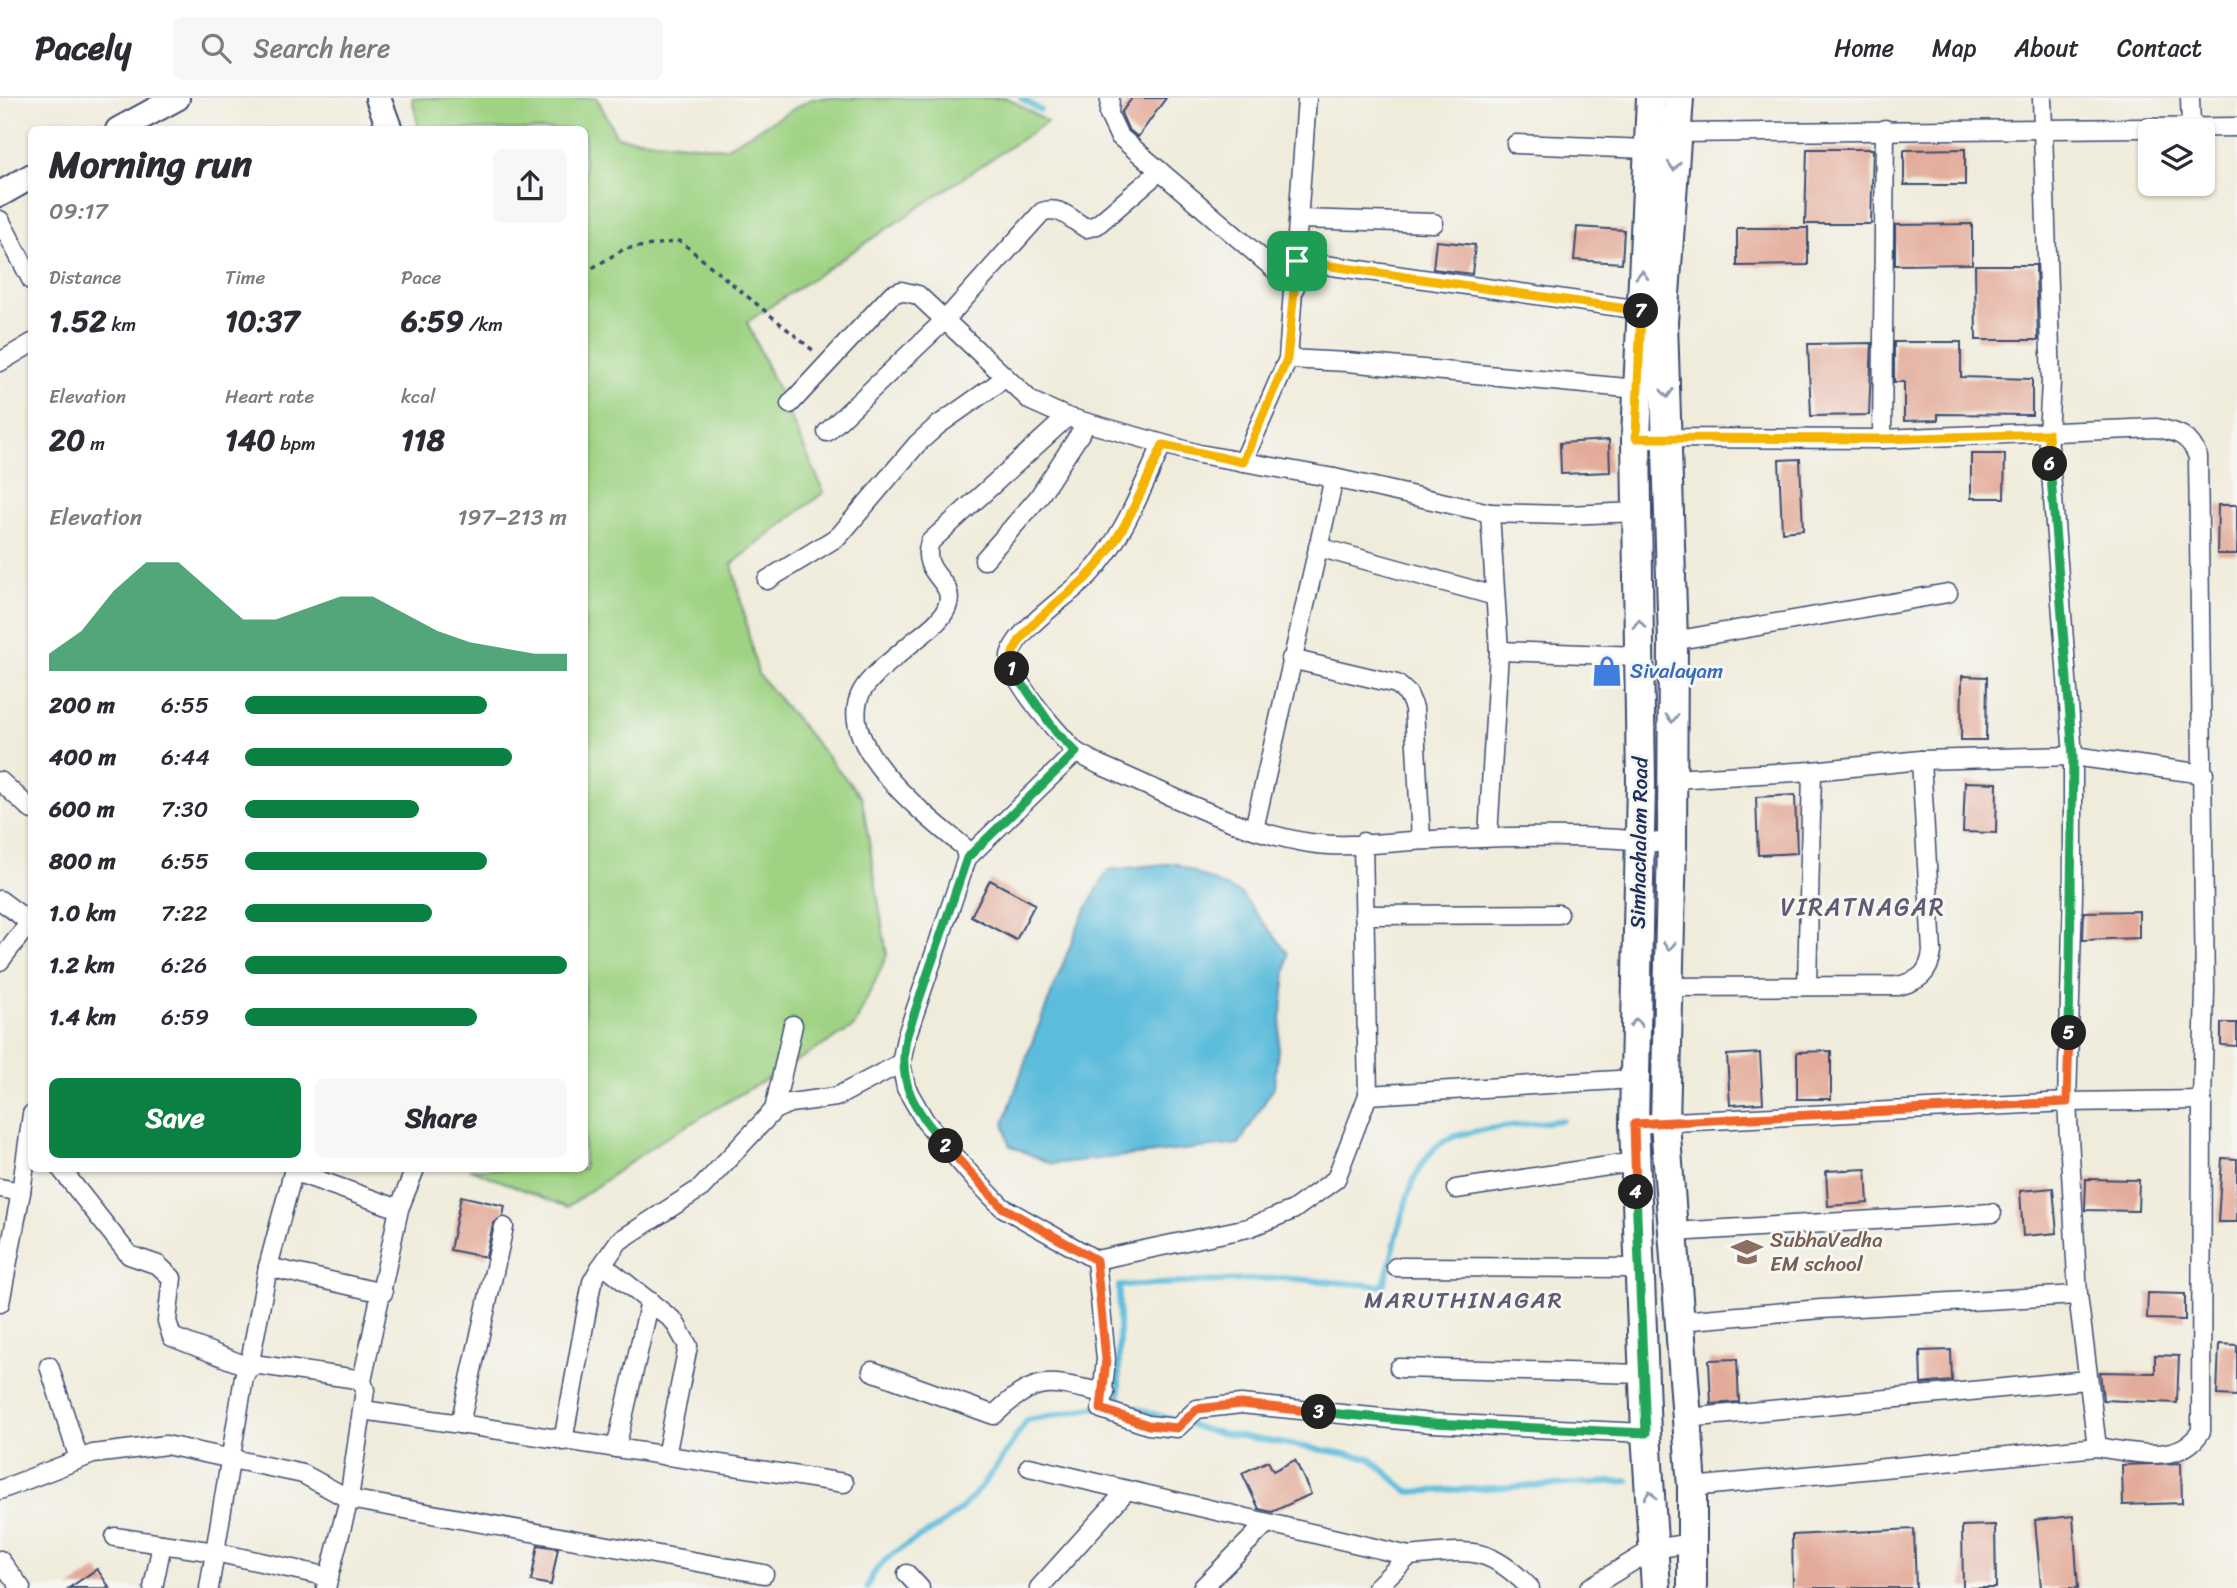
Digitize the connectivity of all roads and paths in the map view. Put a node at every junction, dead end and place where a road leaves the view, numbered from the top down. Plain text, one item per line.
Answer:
1 (177, 98) edge
2 (378, 98) edge
3 (1110, 98) edge
4 (1307, 98) edge
5 (1651, 98) edge
6 (1679, 98) edge
7 (2042, 98) edge
8 (2190, 98) edge
9 (2191, 119) edge
10 (125, 126) edge
11 (388, 126) edge
12 (2041, 127) junction
13 (2138, 127) edge
14 (2215, 127) edge
15 (2237, 127) edge
16 (1885, 129) junction
17 (1676, 133) junction
18 (1516, 144) dead end
19 (1647, 149) junction
20 (1160, 171) junction
21 (28, 178) edge
22 (0, 194) edge
23 (1299, 219) junction
24 (0, 220) edge
25 (1434, 223) dead end
26 (1297, 261) junction
27 (588, 270) edge
28 (28, 273) edge
29 (1295, 287) junction
30 (1641, 310) junction
31 (946, 319) junction
32 (28, 345) edge
33 (1287, 359) junction
34 (0, 362) edge
35 (828, 363) junction
36 (1005, 378) junction
37 (1638, 390) junction
38 (790, 404) dead end
39 (1068, 417) junction
40 (1087, 423) junction
41 (827, 432) dead end
42 (2048, 434) junction
43 (1636, 438) junction
44 (1669, 438) junction
45 (1882, 439) junction
46 (1163, 445) junction
47 (1243, 462) junction
48 (1334, 478) junction
49 (1637, 512) junction
50 (1490, 513) junction
51 (1318, 547) junction
52 (984, 560) dead end
53 (767, 580) dead end
54 (1948, 593) dead end
55 (1495, 596) junction
56 (1673, 641) junction
57 (1499, 651) junction
58 (1639, 656) junction
59 (1291, 659) junction
60 (1076, 752) junction
61 (2073, 756) junction
62 (1921, 760) junction
63 (1812, 771) junction
64 (2204, 774) junction
65 (1672, 779) junction
66 (0, 781) edge
67 (28, 806) edge
68 (1254, 829) junction
69 (1488, 837) junction
70 (1421, 840) junction
71 (1640, 840) junction
72 (1363, 842) junction
73 (1672, 844) junction
74 (967, 858) junction
75 (0, 900) edge
76 (1559, 914) dead end
77 (1364, 915) junction
78 (28, 921) edge
79 (28, 927) edge
80 (0, 961) edge
81 (1668, 986) junction
82 (1807, 986) junction
83 (793, 1025) dead end
84 (901, 1063) junction
85 (1634, 1079) junction
86 (1368, 1095) junction
87 (2202, 1100) junction
88 (2067, 1102) junction
89 (774, 1110) junction
90 (1665, 1123) junction
91 (1634, 1124) junction
92 (28, 1144) edge
93 (1635, 1162) junction
94 (63, 1172) edge
95 (292, 1172) edge
96 (298, 1172) edge
97 (414, 1172) edge
98 (0, 1188) edge
99 (1456, 1189) dead end
100 (21, 1192) junction
101 (399, 1209) junction
102 (1992, 1213) dead end
103 (504, 1227) dead end
104 (1674, 1232) junction
105 (1096, 1260) junction
106 (268, 1267) junction
107 (1396, 1267) dead end
108 (600, 1268) junction
109 (1639, 1268) junction
110 (383, 1293) junction
111 (2078, 1295) junction
112 (650, 1301) junction
113 (0, 1303) edge
114 (1680, 1321) junction
115 (49, 1366) dead end
116 (249, 1367) junction
117 (1399, 1368) dead end
118 (872, 1371) dead end
119 (1644, 1374) junction
120 (2087, 1380) junction
121 (362, 1381) junction
122 (1103, 1401) junction
123 (363, 1410) junction
124 (1687, 1418) junction
125 (460, 1424) junction
126 (1646, 1433) junction
127 (563, 1441) junction
128 (2097, 1447) junction
129 (616, 1448) junction
130 (666, 1456) junction
131 (232, 1458) junction
132 (79, 1459) junction
133 (1029, 1467) dead end
134 (844, 1483) dead end
135 (1692, 1487) junction
136 (0, 1490) edge
137 (1127, 1490) junction
138 (349, 1499) junction
139 (1268, 1523) junction
140 (115, 1537) dead end
141 (1692, 1543) junction
142 (162, 1544) junction
143 (1653, 1549) junction
144 (215, 1552) junction
145 (1409, 1556) junction
146 (0, 1560) edge
147 (764, 1574) dead end
148 (907, 1574) dead end
149 (328, 1583) edge
150 (21, 1588) edge
151 (153, 1588) edge
152 (209, 1588) edge
153 (920, 1588) edge
154 (1039, 1588) edge
155 (1202, 1588) edge
156 (1376, 1588) edge
157 (1530, 1588) edge
158 (1589, 1588) edge
159 (1656, 1588) edge
160 (1692, 1588) edge

1 - 10 street
2 - 11 street
3 - 20 street
4 - 23 street
5 - 19 main road, Simhachalam Road
6 - 17 main road
7 - 12 street
8 - 9 street
12 - 13 street
12 - 16 street
12 - 42 street
14 - 15 street
16 - 17 street
16 - 45 street
17 -> 44 main road
18 - 19 street
30 -> 19 main road, Simhachalam Road
20 - 29 street
20 - 31 street
21 - 22 street
23 - 25 street
23 - 26 street
24 - 28 street
26 - 29 street
26 - 30 street
27 - 35 path
29 - 33 street
30 - 37 main road, Simhachalam Road
31 - 35 street
31 - 36 street
31 - 41 street
32 - 34 street
33 - 37 street
33 - 47 street
35 - 38 street
36 - 39 street
36 - 53 street
37 - 43 main road, Simhachalam Road
39 - 40 street
39 - 74 street
40 - 46 street
40 - 52 street
42 - 45 street
42 - 61 street
42 - 64 street
43 - 44 street
43 - 49 main road, Simhachalam Road
44 - 45 street
44 - 56 main road
46 - 47 street
46 - 60 street
47 - 48 street
48 - 50 street
48 - 51 street
49 - 50 street
58 -> 49 main road, Simhachalam Road
50 - 55 street
51 - 55 street
51 - 59 street
54 - 56 street
55 - 57 street
56 -> 65 main road
57 - 58 street
57 - 69 street
58 - 71 main road, Simhachalam Road
59 - 68 street
59 - 70 street
60 - 68 street
60 - 74 street
61 - 62 street
61 - 64 street
61 - 88 street
62 - 63 street
62 - 82 street
63 - 65 street
63 - 82 street
64 - 87 street
65 - 73 main road
66 - 67 street
68 - 72 street
69 - 70 street
69 - 71 street
70 - 72 street
71 - 73 street
85 -> 71 main road, Simhachalam Road
72 - 77 street
73 -> 81 main road
74 - 84 street
75 - 78 street
76 - 77 street
77 - 86 street
79 - 80 street
81 - 82 street
81 - 90 main road
83 - 89 street
84 - 89 street
84 - 105 street
85 - 86 street
85 - 91 main road, Simhachalam Road
86 - 105 street
87 - 88 street
87 - 128 street
88 - 90 street
88 - 111 street
89 - 108 street
90 - 91 street
90 - 104 main road
91 - 93 main road, Simhachalam Road
92 - 100 street
93 - 99 street
93 - 109 main road, Simhachalam Road
94 - 116 street
95 - 106 street
96 - 101 street
97 - 101 street
98 - 100 street
100 - 113 street
101 - 110 street
102 - 104 street
103 - 125 street
104 - 114 main road
105 - 122 street
106 - 110 street
106 - 116 street
107 - 109 street
108 - 112 street
108 - 127 street
109 - 119 main road, Simhachalam Road
110 - 121 street
111 - 114 street
111 - 120 street
112 - 129 street
112 - 130 street
114 - 124 main road
115 - 132 street
116 - 121 street
116 - 131 street
117 - 119 street
118 - 122 street
119 - 126 main road, Simhachalam Road
120 - 124 street
120 - 128 street
121 - 123 street
122 - 126 street
123 - 125 street
123 - 138 street
124 - 135 main road
125 - 127 street
143 -> 126 main road, Simhachalam Road
127 - 129 street
128 - 135 street
129 - 130 street
130 - 134 street
131 - 132 street
131 - 138 street
131 - 144 street
132 - 136 street
133 - 137 street
135 - 141 main road
137 - 139 street
137 - 154 street
138 - 147 street
138 - 149 street
139 - 145 street
139 - 155 street
140 - 142 street
141 - 143 street
141 - 160 main road
142 - 144 street
142 - 151 street
143 - 158 street
143 - 159 main road, Simhachalam Road
144 - 149 street
144 - 152 street
145 - 156 street
145 - 157 street
146 - 150 street
148 - 153 street

